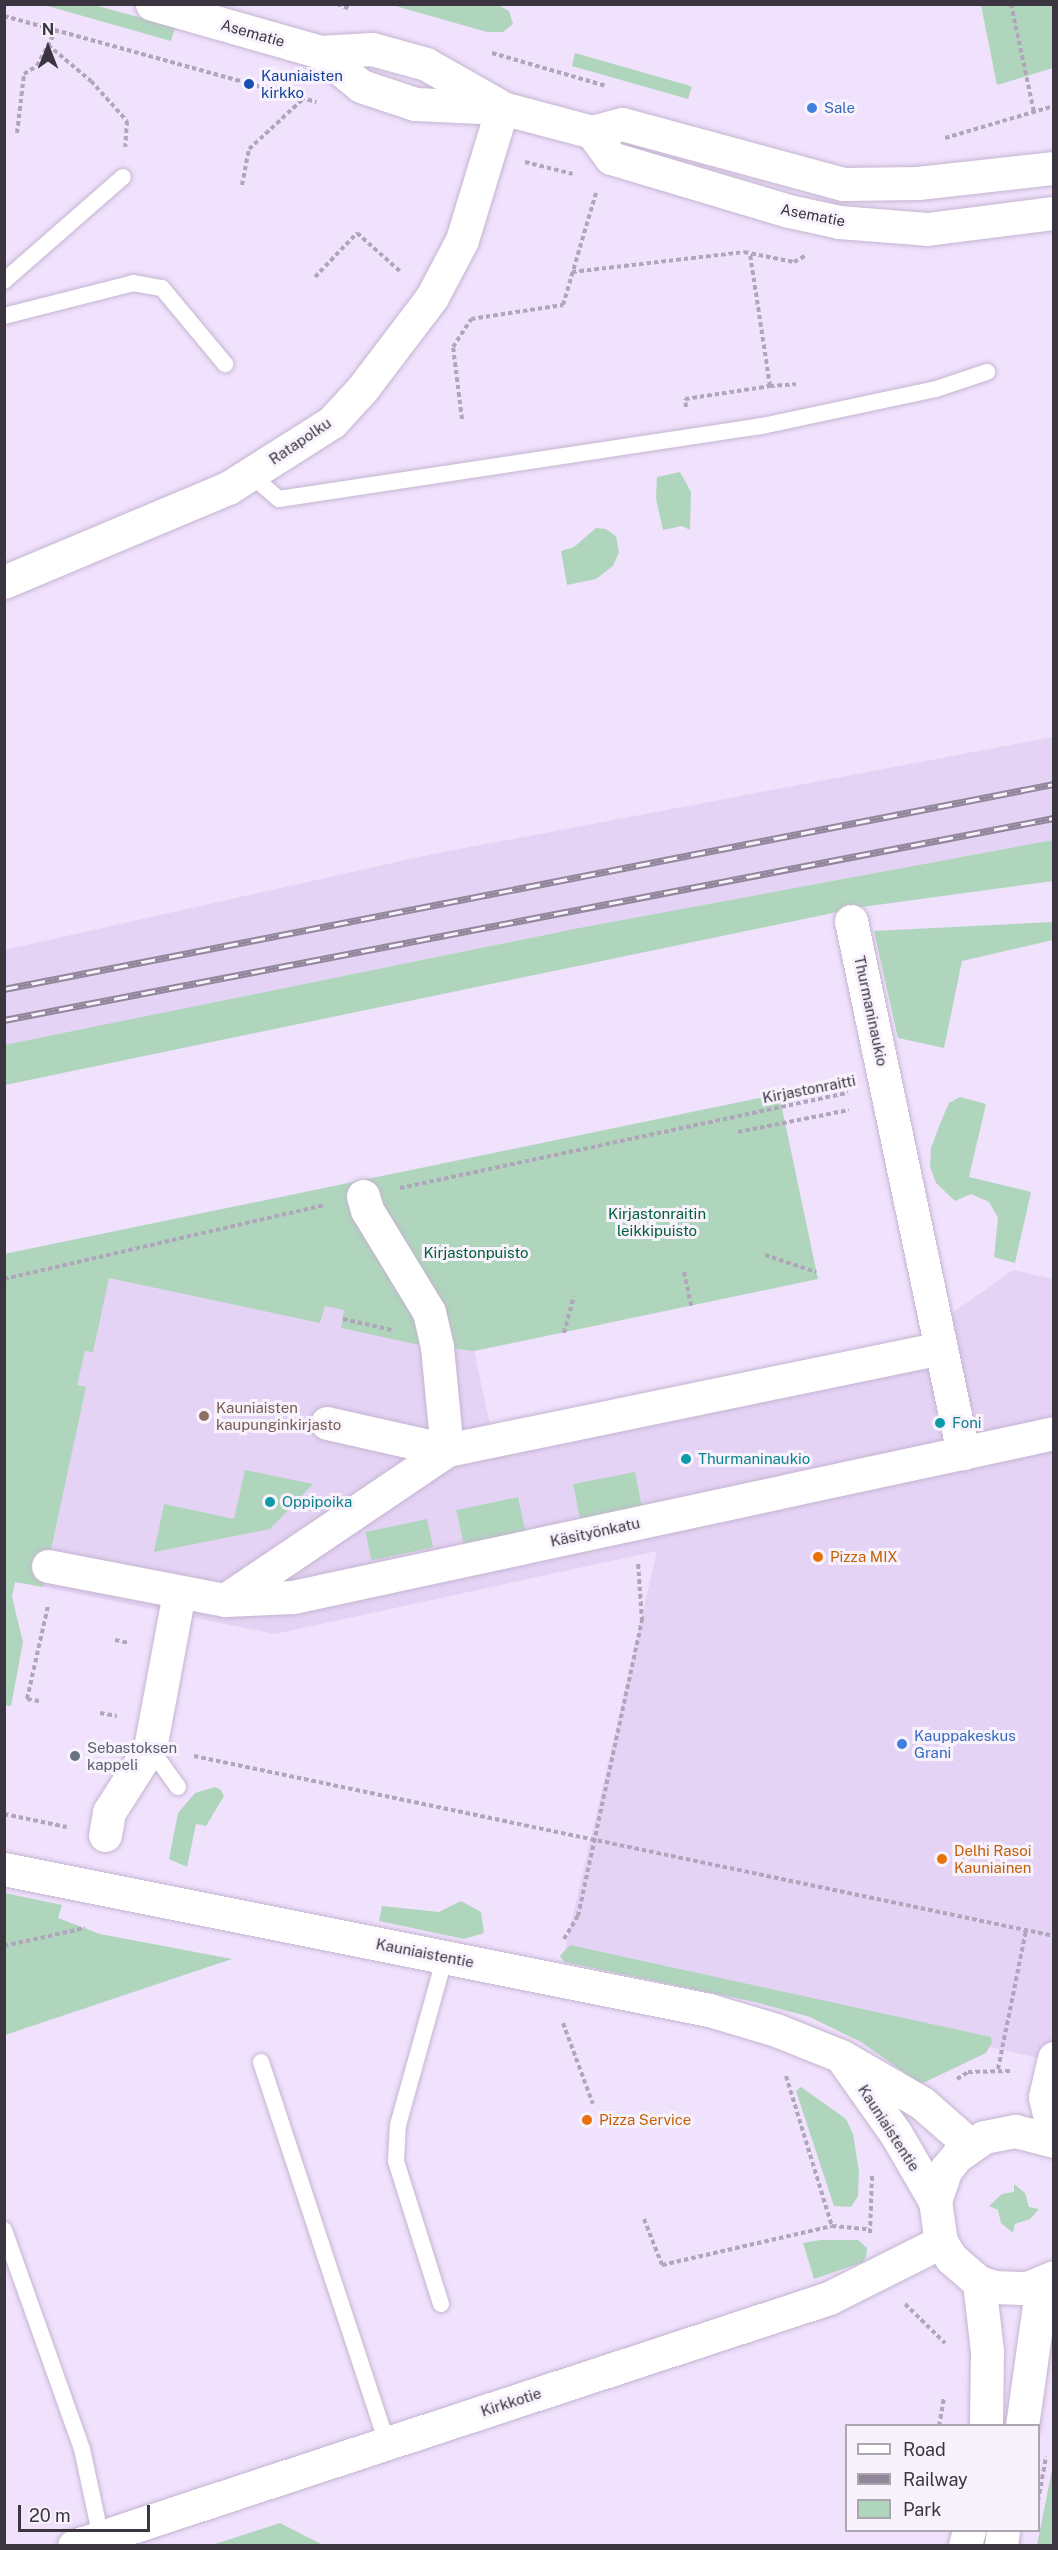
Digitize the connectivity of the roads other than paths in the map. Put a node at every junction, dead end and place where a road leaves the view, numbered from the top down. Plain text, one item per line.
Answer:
1 (152, 4) edge
2 (502, 108) junction
3 (592, 132) junction
4 (1053, 168) edge
5 (123, 177) road end
6 (1053, 213) edge
7 (4, 281) edge
8 (4, 316) edge
9 (225, 364) dead end
10 (987, 372) dead end
11 (250, 474) junction
12 (4, 582) edge
13 (851, 921) dead end
14 (363, 1196) dead end
15 (941, 1348) junction
16 (327, 1423) dead end
17 (1053, 1433) edge
18 (447, 1450) junction
19 (963, 1453) junction
20 (52, 1567) road end
21 (179, 1593) junction
22 (225, 1600) junction
23 (150, 1748) junction
24 (178, 1786) dead end
25 (105, 1835) road end
26 (4, 1869) edge
27 (445, 1957) junction
28 (841, 2056) junction
29 (1053, 2058) edge
30 (261, 2062) dead end
31 (1053, 2136) edge
32 (1053, 2141) edge
33 (970, 2145) junction
34 (935, 2201) junction
35 (4, 2230) edge
36 (941, 2242) junction
37 (1048, 2280) edge
38 (980, 2282) junction
39 (441, 2304) dead end
40 (986, 2424) edge
41 (1022, 2424) edge
42 (387, 2443) junction
43 (93, 2543) edge

1 - 2 street, Asematie
2 - 3 street, Asematie
2 - 11 street, Ratapolku
3 - 4 street, Asematie
3 - 6 street, Asematie
5 - 7 lane
8 - 9 lane
10 - 11 lane
11 - 12 street, Ratapolku
13 - 15 street, Thurmaninaukio
14 - 18 street
15 - 18 street
15 - 19 street, Thurmaninaukio
16 - 18 street
17 - 19 street, Käsityönkatu
18 - 22 street
19 - 22 street, Käsityönkatu
20 - 21 street, Käsityönkatu
21 - 22 street, Käsityönkatu
21 - 23 street
23 - 24 lane
23 - 25 street
26 - 27 street, Kauniaistentie
27 - 28 street, Kauniaistentie
27 - 39 lane
28 - 33 street, Kauniaistentie
28 - 34 street, Kauniaistentie
29 - 31 street
30 - 42 lane
32 - 33 street
33 - 34 street
34 - 36 street
35 - 43 lane
36 - 38 street
36 - 42 street, Kirkkotie
37 - 38 street
37 - 41 street
38 - 40 street
42 - 43 street, Kirkkotie

